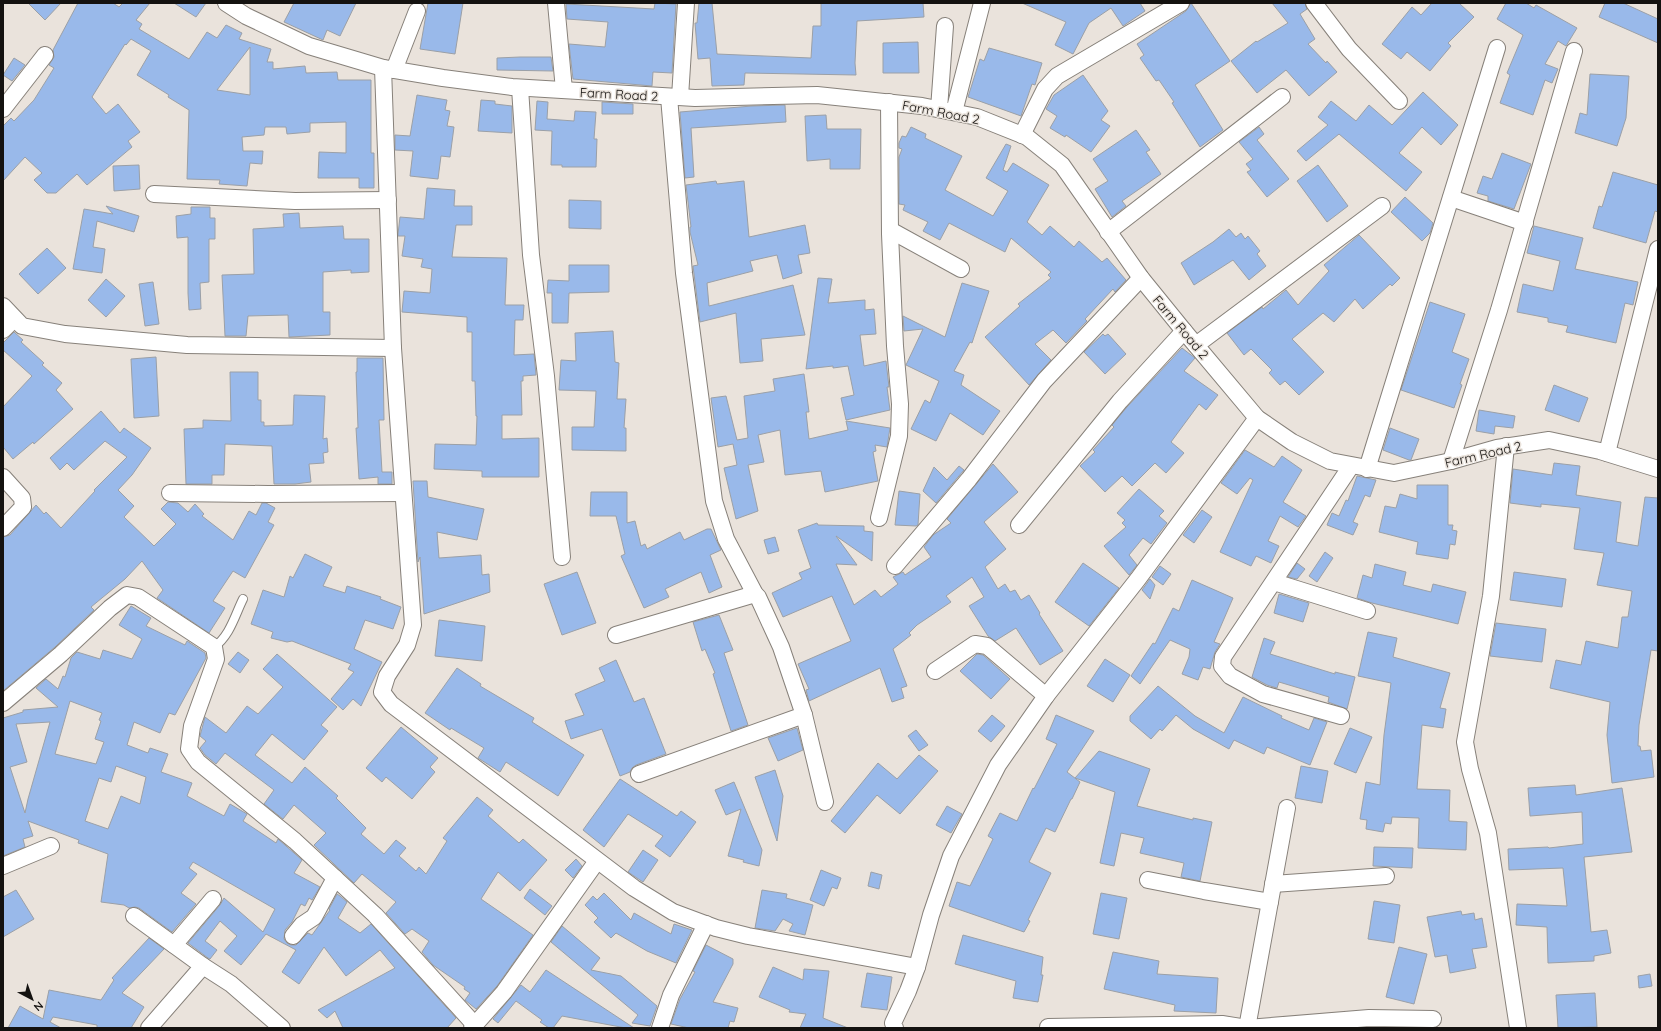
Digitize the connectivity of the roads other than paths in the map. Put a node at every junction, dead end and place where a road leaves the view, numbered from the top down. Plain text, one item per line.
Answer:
1 (226, 3) edge
2 (556, 3) edge
3 (686, 3) edge
4 (982, 3) edge
5 (1181, 3) edge
6 (1314, 3) edge
7 (417, 11) dead end
8 (945, 26) dead end
9 (1498, 48) dead end
10 (1574, 51) dead end
11 (45, 55) dead end
12 (389, 69) junction
13 (520, 88) junction
14 (564, 90) junction
15 (675, 97) junction
16 (1282, 97) dead end
17 (1399, 101) dead end
18 (889, 102) junction
19 (3, 109) edge
20 (947, 111) junction
21 (1022, 135) junction
22 (154, 194) dead end
23 (1451, 198) junction
24 (388, 200) junction
25 (1382, 206) dead end
26 (1525, 223) junction
27 (890, 230) junction
28 (1108, 232) junction
29 (1658, 249) edge
30 (961, 269) dead end
31 (1141, 278) junction
32 (3, 306) edge
33 (14, 319) junction
34 (3, 330) edge
35 (1184, 331) junction
36 (1196, 345) junction
37 (393, 348) junction
38 (1257, 418) junction
39 (1506, 446) junction
40 (1607, 453) junction
41 (1451, 462) junction
42 (1351, 466) junction
43 (1367, 469) junction
44 (1658, 469) edge
45 (3, 477) edge
46 (170, 493) dead end
47 (403, 493) junction
48 (879, 518) dead end
49 (1019, 525) dead end
50 (3, 528) edge
51 (562, 557) dead end
52 (895, 566) dead end
53 (1274, 582) junction
54 (755, 594) junction
55 (243, 599) dead end
56 (1367, 611) dead end
57 (616, 635) dead end
58 (214, 647) junction
59 (935, 671) dead end
60 (1046, 696) junction
61 (3, 703) edge
62 (804, 715) junction
63 (1341, 716) dead end
64 (639, 774) dead end
65 (825, 802) dead end
66 (1287, 808) dead end
67 (51, 846) dead end
68 (597, 861) junction
69 (3, 866) edge
70 (1386, 876) dead end
71 (335, 878) junction
72 (1148, 880) dead end
73 (1273, 884) junction
74 (213, 899) dead end
75 (1270, 902) junction
76 (134, 916) dead end
77 (706, 924) junction
78 (293, 936) dead end
79 (174, 945) junction
80 (203, 966) junction
81 (917, 967) junction
82 (1433, 1019) dead end
83 (474, 1027) edge
84 (1048, 1027) dead end
85 (149, 1028) edge
86 (282, 1028) edge
87 (660, 1028) edge
88 (895, 1028) edge
89 (1247, 1028) edge
90 (1518, 1028) edge

1 - 12 street, Farm Road 2
2 - 14 street
3 - 15 street
4 - 20 street
5 - 21 street
6 - 17 street
7 - 12 street
8 - 20 street
9 - 23 street
10 - 26 street
11 - 19 street
12 - 13 street, Farm Road 2
12 - 24 street
13 - 14 street, Farm Road 2
13 - 51 street
14 - 15 street, Farm Road 2
15 - 18 street, Farm Road 2
15 - 54 street
16 - 28 street
18 - 20 street, Farm Road 2
18 - 27 street
20 - 21 street, Farm Road 2
21 - 28 street, Farm Road 2
22 - 24 street
23 - 26 street
23 - 43 street
24 - 37 street
25 - 36 street
26 - 41 street
27 - 30 street
27 - 48 street
28 - 31 street, Farm Road 2
29 - 40 street
31 - 35 street, Farm Road 2
31 - 52 street
32 - 33 street
33 - 34 street
33 - 37 street
35 - 36 street, Farm Road 2
35 - 49 street
36 - 38 street, Farm Road 2
37 - 47 street
38 - 42 street, Farm Road 2
38 - 60 street
39 - 40 street, Farm Road 2
39 - 41 street, Farm Road 2
39 - 90 street
40 - 44 street, Farm Road 2
41 - 43 street, Farm Road 2
42 - 43 street, Farm Road 2
42 - 53 street
45 - 50 street
46 - 47 street
47 - 68 street
53 - 56 street
53 - 63 street
54 - 57 street
54 - 62 street
55 - 58 lane
58 - 61 street
58 - 71 street
59 - 60 street
60 - 81 street
62 - 64 street
62 - 65 street
66 - 73 street
67 - 69 street
68 - 77 street
68 - 83 street
70 - 73 street
71 - 78 street
71 - 83 street
72 - 75 street
73 - 75 street
74 - 79 street
75 - 89 street
76 - 79 street
77 - 81 street
77 - 87 street
79 - 80 street
80 - 85 street
80 - 86 street
81 - 88 street
82 - 89 street
84 - 89 street

